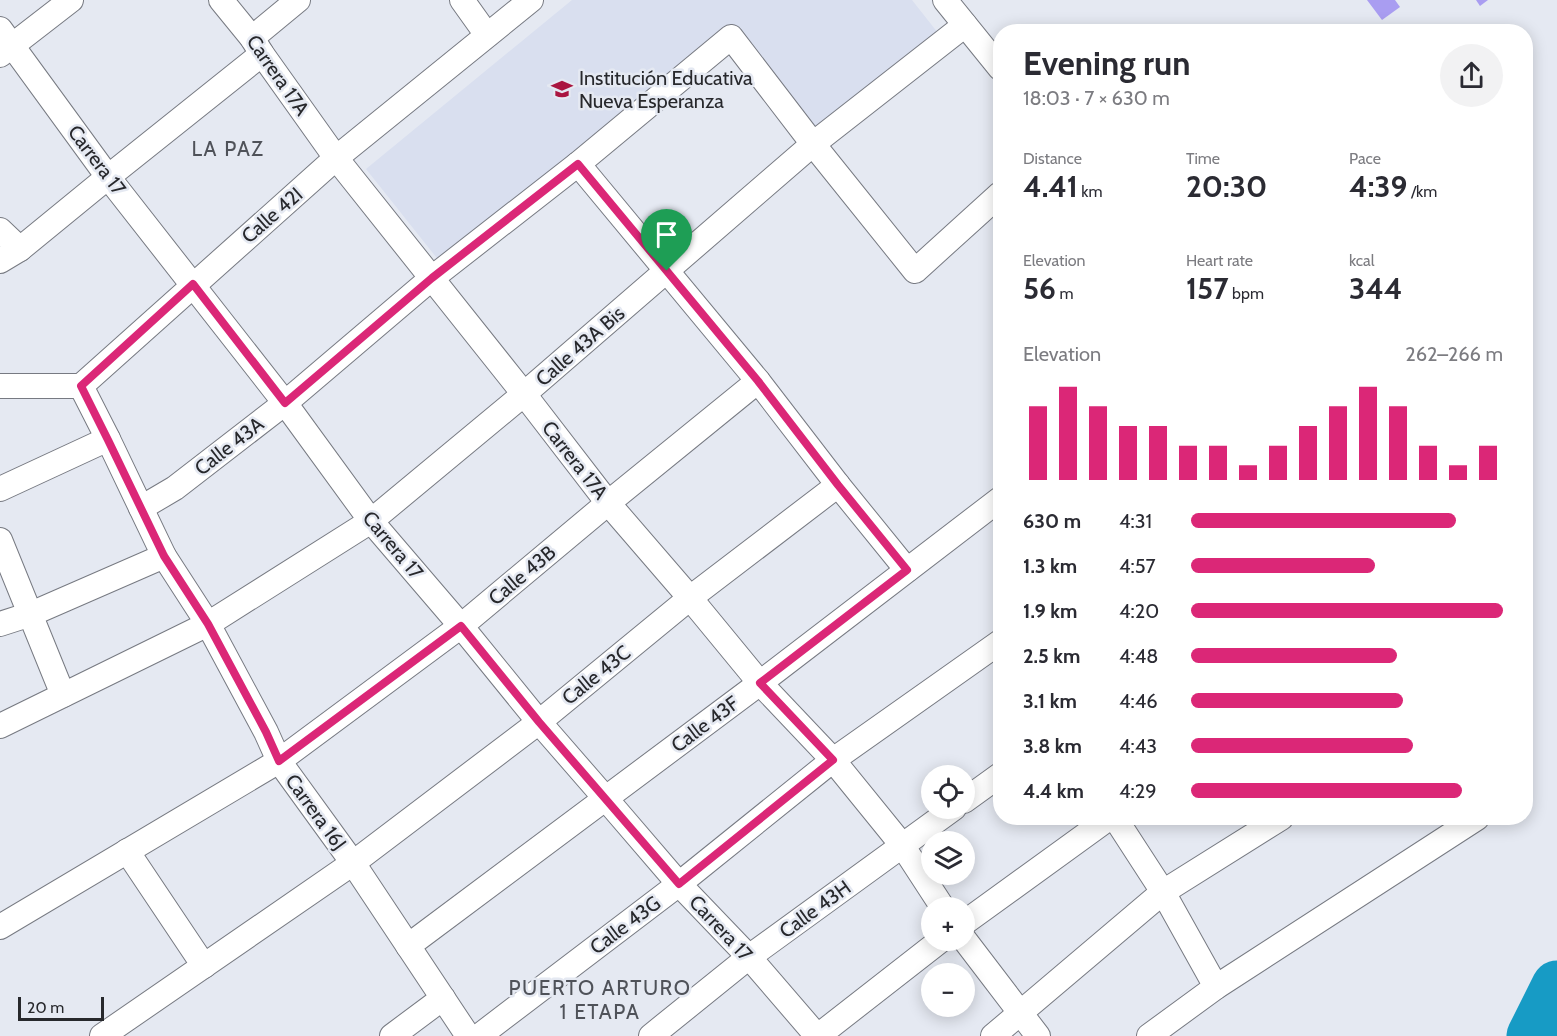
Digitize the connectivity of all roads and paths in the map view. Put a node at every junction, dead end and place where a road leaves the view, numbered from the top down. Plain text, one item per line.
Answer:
1 (70, 0) edge
2 (221, 0) edge
3 (298, 0) edge
4 (462, 0) edge
5 (531, 0) edge
6 (945, 0) edge
7 (965, 25) junction
8 (487, 35) junction
9 (4, 43) edge
10 (257, 46) junction
11 (993, 59) edge
12 (813, 144) junction
13 (336, 158) junction
14 (578, 164) junction
15 (108, 177) junction
16 (993, 200) edge
17 (0, 230) edge
18 (10, 255) edge
19 (667, 271) junction
20 (432, 278) junction
21 (193, 284) junction
22 (758, 381) junction
23 (0, 386) edge
24 (81, 386) junction
25 (524, 394) junction
26 (285, 403) junction
27 (108, 440) junction
28 (838, 485) junction
29 (0, 489) edge
30 (608, 503) junction
31 (993, 504) edge
32 (141, 508) junction
33 (371, 521) junction
34 (0, 540) edge
35 (164, 556) junction
36 (907, 570) junction
37 (690, 598) junction
38 (31, 614) junction
39 (0, 624) edge
40 (208, 624) junction
41 (461, 626) junction
42 (993, 647) edge
43 (760, 683) junction
44 (63, 695) junction
45 (539, 722) junction
46 (0, 726) edge
47 (833, 760) junction
48 (279, 761) junction
49 (993, 780) edge
50 (975, 793) edge
51 (606, 799) junction
52 (939, 819) edge
53 (1099, 825) edge
54 (1120, 825) edge
55 (1270, 825) edge
56 (1466, 825) edge
57 (902, 846) junction
58 (127, 851) junction
59 (353, 863) junction
60 (679, 884) junction
61 (1163, 892) junction
62 (936, 897) edge
63 (975, 915) edge
64 (0, 927) edge
65 (408, 946) junction
66 (927, 951) edge
67 (974, 951) edge
68 (749, 957) junction
69 (204, 966) junction
70 (1216, 987) junction
71 (443, 998) junction
72 (1022, 1012) junction
73 (102, 1036) edge
74 (392, 1036) edge
75 (468, 1036) edge
76 (479, 1036) edge
77 (651, 1036) edge
78 (818, 1036) edge
79 (993, 1036) edge
80 (1038, 1036) edge
81 (1149, 1036) edge

1 - 9 street
2 - 10 street, Carrera 17A
3 - 10 street
4 - 8 street
5 - 8 street, Calle 42I
6 - 7 street
7 - 11 street
7 - 12 street, Calle 43A Bis
8 - 13 street, Calle 42I
9 - 15 street, Carrera 17
10 - 13 street, Carrera 17A
10 - 15 street
12 - 14 street, Calle 43A
12 - 16 street
12 - 19 street, Calle 43A Bis
13 - 20 street, Carrera 17A
13 - 21 street, Calle 42I
14 - 19 street
14 - 20 street, Calle 43A
15 - 18 street
15 - 21 street, Carrera 17
17 - 18 street
19 - 22 street
19 - 25 street, Calle 43A Bis
20 - 25 street, Carrera 17A
20 - 26 street, Calle 43A
21 - 24 street, Calle 42I
21 - 26 street, Carrera 17
22 - 28 street
22 - 30 street, Calle 43B
23 - 24 street
24 - 27 street, Carrera 16J
25 - 30 street, Carrera 17A
25 - 33 street, Calle 43A Bis
26 - 32 street, Calle 43A
26 - 33 street, Carrera 17
27 - 29 street
27 - 32 street, Carrera 16J
28 - 36 street
28 - 37 street, Calle 43C
30 - 37 street, Carrera 17A
30 - 41 street, Calle 43B
31 - 36 street, Calle 43F
32 - 35 street, Carrera 16J
33 - 40 street, Calle 43A Bis
33 - 41 street, Carrera 17
34 - 38 street
35 - 38 street
35 - 40 street, Carrera 16J
36 - 43 street, Calle 43F
37 - 43 street, Carrera 17A
37 - 45 street, Calle 43C
38 - 39 street
38 - 44 street
40 - 44 street
40 - 48 street, Carrera 16J
41 - 45 street, Carrera 17
41 - 48 street, Calle 43B
42 - 47 street, Calle 43G
43 - 47 street, Carrera 17A
43 - 51 street, Calle 43F
44 - 46 street
45 - 51 street, Carrera 17
45 - 59 street, Calle 43C
47 - 57 street, Carrera 17A
47 - 60 street, Calle 43G
48 - 58 street, Calle 43B
48 - 59 street, Carrera 16J
49 - 50 street
51 - 60 street, Carrera 17
51 - 65 street, Calle 43F
52 - 57 street, Calle 43H
53 - 63 street
54 - 61 street
55 - 61 street
56 - 70 street
57 - 62 street, Carrera 17A
57 - 68 street, Calle 43H
58 - 64 street, Calle 43B
58 - 69 street
59 - 65 street, Carrera 16J
59 - 69 street, Calle 43C
60 - 68 street, Carrera 17
60 - 76 street, Calle 43G
61 - 70 street
61 - 72 street
65 - 71 street, Carrera 16J
66 - 78 street
67 - 72 street
68 - 77 street, Calle 43H
68 - 78 street, Carrera 17
69 - 73 street, Calle 43C
70 - 81 street
71 - 74 street
71 - 75 street, Carrera 16J
72 - 79 street
72 - 80 street

